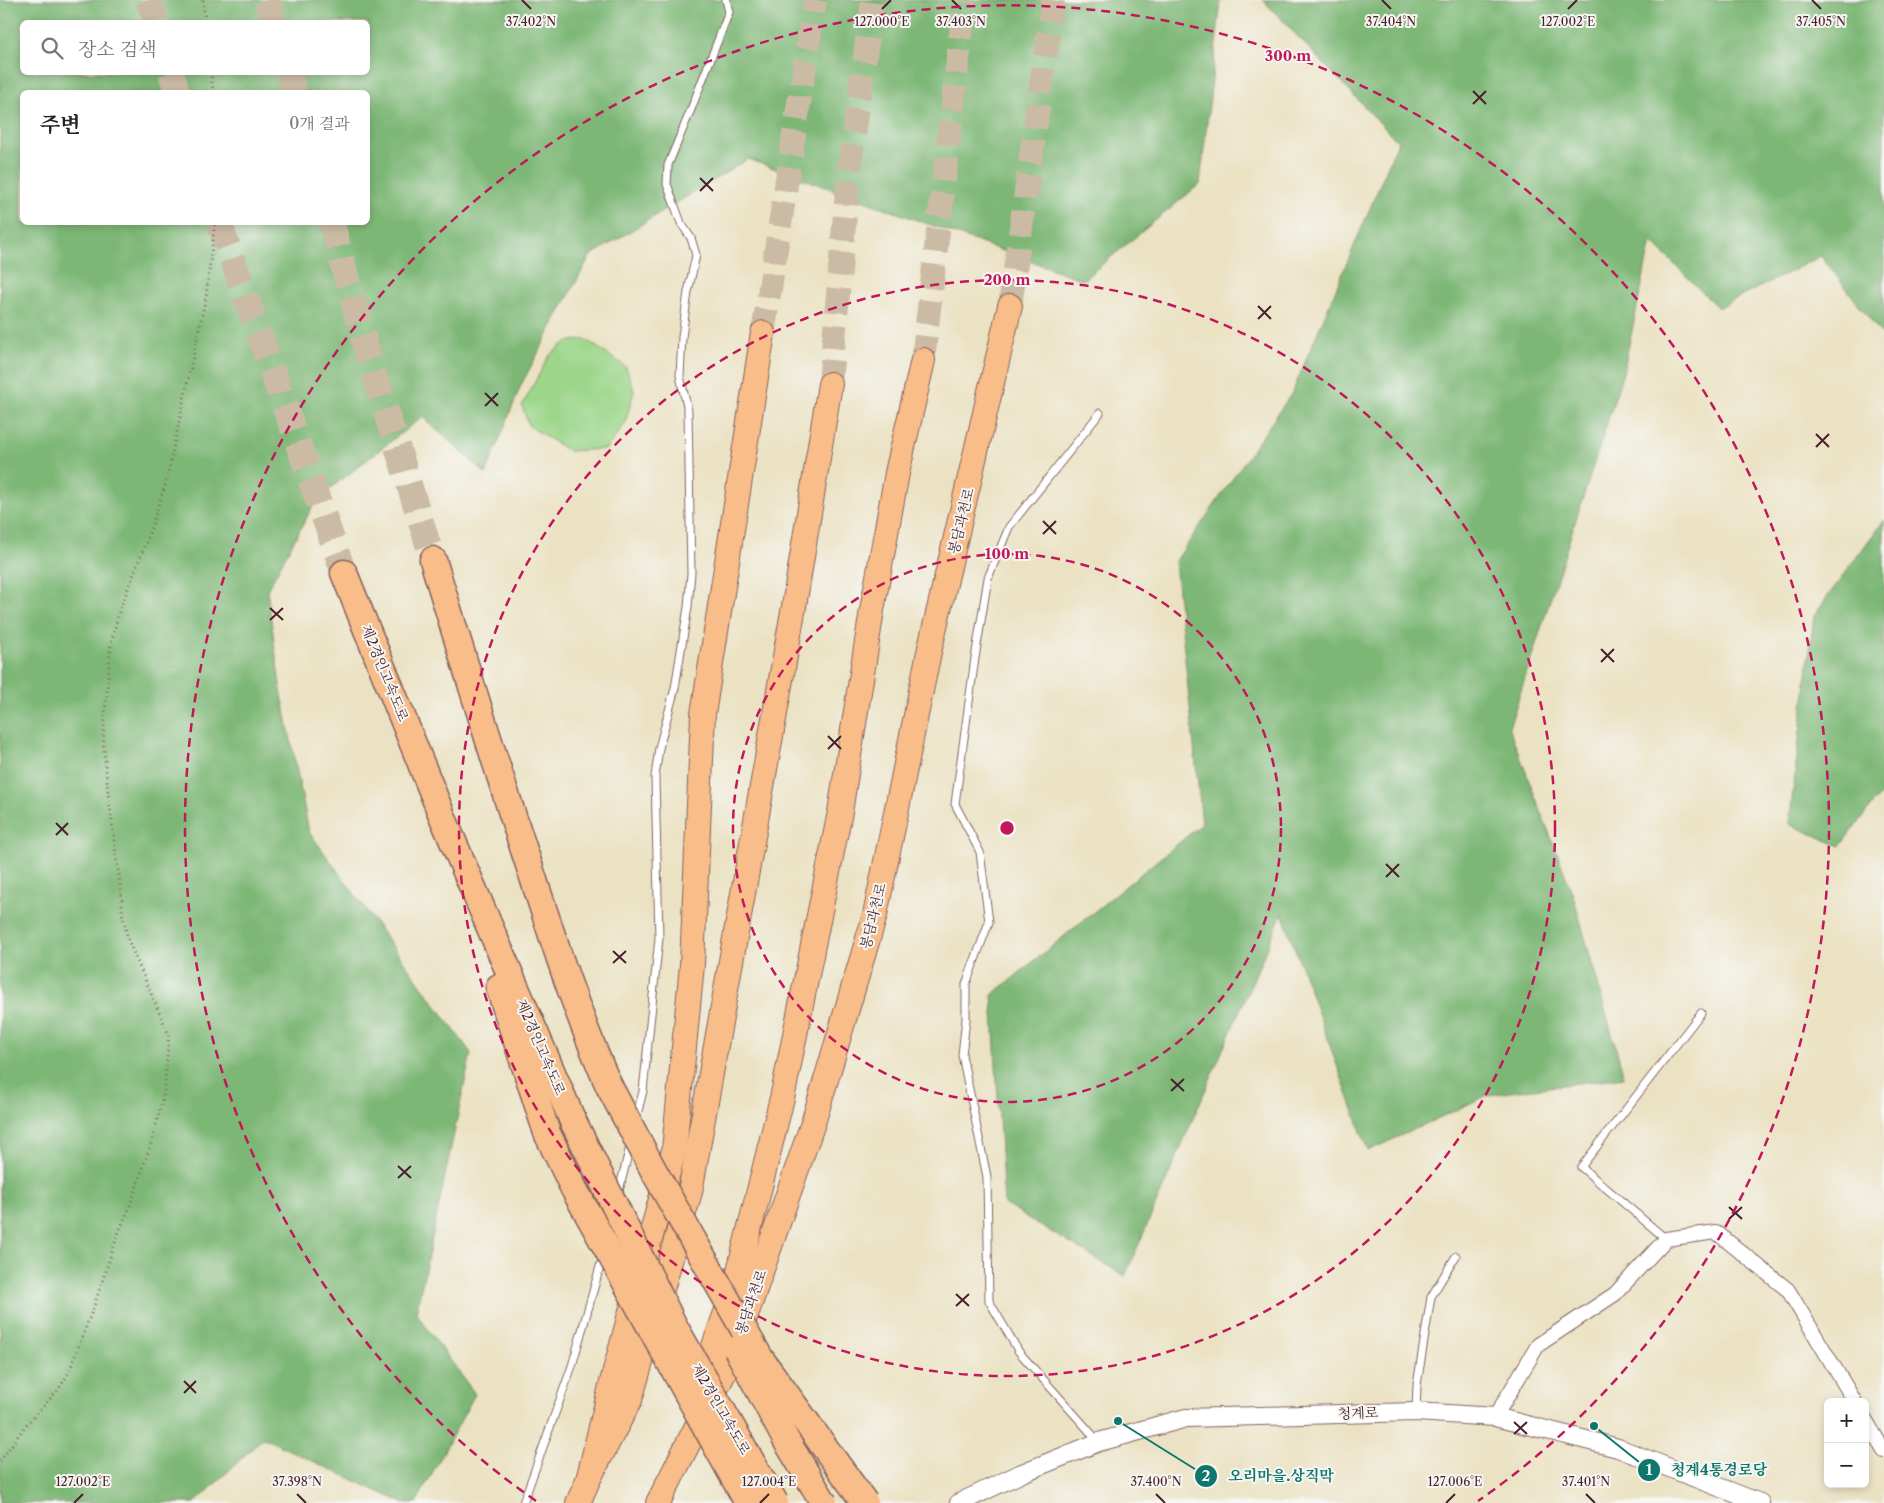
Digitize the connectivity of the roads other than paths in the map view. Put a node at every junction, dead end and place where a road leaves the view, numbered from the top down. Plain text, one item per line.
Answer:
1 (726, 0) edge
2 (1010, 306) tunnel mouth
3 (763, 333) tunnel mouth
4 (923, 360) tunnel mouth
5 (830, 384) tunnel mouth
6 (1100, 413) dead end
7 (433, 560) tunnel mouth
8 (344, 573) tunnel mouth
9 (443, 818) junction
10 (1700, 1012) dead end
11 (609, 1086) junction
12 (611, 1222) dead end
13 (609, 1232) dead end
14 (1666, 1239) junction
15 (1456, 1256) dead end
16 (1853, 1398) edge
17 (1416, 1412) junction
18 (1495, 1417) junction
19 (1869, 1426) edge
20 (1099, 1442) junction
21 (1884, 1450) edge
22 (588, 1480) junction
23 (659, 1502) edge
24 (523, 1503) edge
25 (578, 1503) edge
26 (748, 1503) edge
27 (775, 1503) edge
28 (824, 1503) edge
29 (864, 1503) edge
30 (959, 1503) edge
31 (1760, 1503) edge

1 - 12 lane
2 - 23 highway, 봉담과천로
3 - 22 highway
4 - 23 highway, 봉담과천로
5 - 22 highway
6 - 20 lane
7 - 11 highway
8 - 9 highway, 제2경인고속도로
9 - 26 highway, bridge
9 - 27 highway, 제2경인고속도로, bridge
10 - 14 lane
11 - 28 highway, bridge
11 - 29 highway, bridge
13 - 24 lane
14 - 16 street
14 - 18 street
15 - 17 lane
17 - 18 street, 청계로
17 - 20 street, 청계로
18 - 31 street, 청계로
19 - 21 street
20 - 30 street, 청계로
22 - 25 highway

